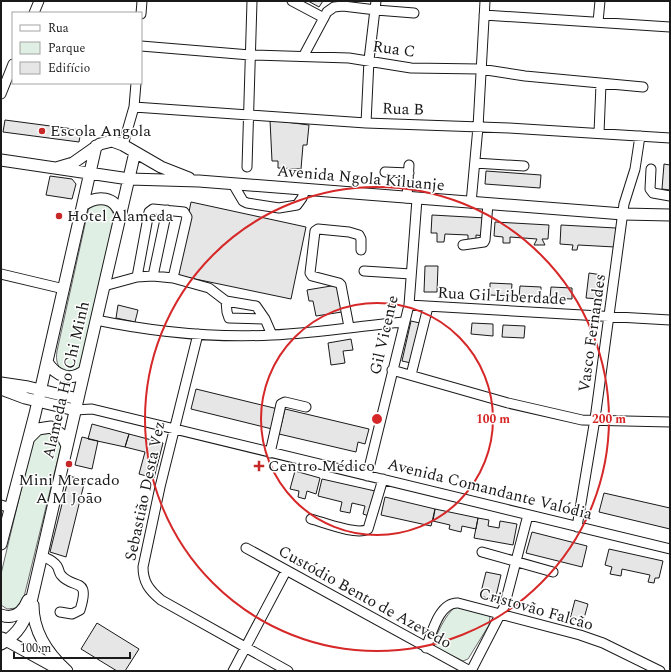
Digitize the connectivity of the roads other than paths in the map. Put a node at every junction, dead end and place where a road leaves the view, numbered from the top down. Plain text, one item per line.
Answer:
1 (39, 1) edge
2 (142, 1) edge
3 (246, 1) edge
4 (252, 1) edge
5 (292, 1) edge
6 (485, 1) edge
7 (600, 1) edge
8 (376, 6) edge
9 (34, 12) edge
10 (141, 12) edge
11 (414, 12) dead end
12 (484, 15) junction
13 (324, 18) junction
14 (598, 22) junction
15 (670, 27) edge
16 (142, 46) edge
17 (250, 55) junction
18 (304, 55) junction
19 (369, 60) junction
20 (8, 69) edge
21 (480, 69) junction
22 (136, 84) edge
23 (601, 84) junction
24 (643, 87) dead end
25 (1, 94) edge
26 (134, 107) junction
27 (248, 114) junction
28 (366, 123) junction
29 (478, 127) junction
30 (599, 133) junction
31 (640, 136) junction
32 (670, 138) edge
33 (123, 144) junction
34 (96, 146) junction
35 (135, 152) junction
36 (1, 160) edge
37 (475, 163) junction
38 (524, 166) dead end
39 (247, 167) dead end
40 (51, 169) junction
41 (651, 169) dead end
42 (385, 172) dead end
43 (90, 174) junction
44 (129, 179) junction
45 (199, 181) junction
46 (233, 184) junction
47 (305, 190) junction
48 (670, 196) edge
49 (412, 199) junction
50 (471, 203) junction
51 (488, 204) junction
52 (83, 205) junction
53 (167, 210) junction
54 (623, 214) junction
55 (121, 215) junction
56 (670, 215) edge
57 (463, 245) dead end
58 (361, 250) dead end
59 (364, 271) dead end
60 (1, 274) edge
61 (411, 274) junction
62 (153, 276) junction
63 (137, 277) junction
64 (173, 278) junction
65 (104, 286) junction
66 (64, 289) junction
67 (226, 300) junction
68 (409, 304) junction
69 (428, 307) junction
70 (609, 317) junction
71 (265, 319) junction
72 (96, 320) junction
73 (670, 320) edge
74 (403, 322) junction
75 (349, 327) junction
76 (198, 334) junction
77 (272, 335) junction
78 (47, 362) junction
79 (392, 370) junction
80 (84, 371) junction
81 (411, 376) junction
82 (1, 383) edge
83 (1, 389) edge
84 (41, 390) junction
85 (78, 399) junction
86 (38, 402) junction
87 (306, 407) dead end
88 (92, 409) junction
89 (75, 410) junction
90 (595, 420) junction
91 (670, 422) edge
92 (174, 429) junction
93 (29, 438) junction
94 (67, 446) junction
95 (270, 453) junction
96 (367, 476) junction
97 (383, 479) junction
98 (6, 507) edge
99 (528, 515) junction
100 (311, 519) dead end
101 (577, 527) junction
102 (1, 544) edge
103 (246, 548) dead end
104 (670, 549) edge
105 (482, 552) dead end
106 (42, 556) junction
107 (515, 563) junction
108 (286, 571) junction
109 (552, 572) dead end
110 (34, 588) junction
111 (60, 612) dead end
112 (501, 614) junction
113 (1, 615) edge
114 (2, 639) edge
115 (245, 648) junction
116 (426, 648) junction
117 (63, 671) edge
118 (67, 671) edge
119 (233, 671) edge
120 (288, 671) edge
121 (470, 671) edge
122 (660, 671) edge

1 - 9 street
2 - 10 street
3 - 4 street
4 - 17 street
5 - 13 street
6 - 12 street
7 - 14 street
8 - 11 street
8 - 13 street
8 - 19 street
12 - 14 street
12 - 21 street
13 - 18 street
14 - 15 street
16 - 17 street, Rua C
17 - 18 street, Rua C
17 - 27 street
18 - 19 street, Rua C
19 - 21 street, Rua C
19 - 28 street
20 - 25 street
21 - 23 street, Rua C
21 - 29 street
22 - 26 street
23 - 24 street, Rua C
23 - 30 street
26 - 27 street, Rua B
26 - 33 street
27 - 28 street, Rua B
27 - 39 street
28 - 29 street, Rua B
29 - 30 street, Rua B
29 - 37 street
30 - 31 street, Rua B
31 - 32 street, Rua B
31 - 54 street, Vasco Fernandes
33 - 34 main road
33 - 35 main road
34 - 40 main road
34 - 43 main road, Alameda Ho Chi Minh
35 - 44 main road, Alameda Ho Chi Minh
35 - 45 main road
36 - 40 main road, Avenida Ngola Kiluanje
37 - 38 street
37 - 50 street
40 - 43 main road, Avenida Ngola Kiluanje
41 - 48 street
42 - 49 street, Gil Vicente
43 - 44 main road, Avenida Ngola Kiluanje
43 - 52 main road, Alameda Ho Chi Minh
44 - 45 main road, Avenida Ngola Kiluanje
44 - 55 main road, Alameda Ho Chi Minh
45 - 46 main road, Avenida Ngola Kiluanje
46 - 47 main road, Avenida Ngola Kiluanje
46 - 47 street
47 - 49 main road, Avenida Ngola Kiluanje
49 - 50 main road, Avenida Ngola Kiluanje
49 - 61 street, Gil Vicente
50 - 51 main road, Avenida Ngola Kiluanje
51 - 54 main road, Avenida Ngola Kiluanje
51 - 57 street
52 - 55 main road
52 - 66 main road, Alameda Ho Chi Minh
53 - 62 street
53 - 63 street
53 - 64 street
54 - 56 main road, Avenida Ngola Kiluanje
54 - 70 street, Vasco Fernandes
55 - 65 main road, Alameda Ho Chi Minh
58 - 75 street
59 - 61 street
60 - 66 street
61 - 68 street, Gil Vicente
62 - 63 street
62 - 64 street
63 - 65 street
64 - 67 street
65 - 72 main road, Alameda Ho Chi Minh
66 - 78 main road, Alameda Ho Chi Minh
67 - 71 street
67 - 71 street
68 - 69 street, Rua Gil Liberdade
68 - 74 street, Gil Vicente
69 - 70 street, Rua Gil Liberdade
69 - 81 street
70 - 73 street, Rua Gil Liberdade
70 - 90 street, Vasco Fernandes
71 - 77 street
72 - 76 street
72 - 80 main road, Alameda Ho Chi Minh
74 - 75 street
74 - 79 street, Gil Vicente
75 - 77 street
76 - 77 street
76 - 92 street, Sebastião Desta Vez
78 - 80 main road
78 - 84 main road, Alameda Ho Chi Minh
79 - 81 street
79 - 96 street, Gil Vicente
80 - 85 main road, Alameda Ho Chi Minh
81 - 90 street
82 - 84 main road, Avenida Comandante Valódia
83 - 86 main road, Avenida Comandante Valódia
84 - 85 main road, Avenida Comandante Valódia
84 - 86 main road, Alameda Ho Chi Minh
85 - 88 street, Avenida Comandante Valódia
85 - 89 main road, Alameda Ho Chi Minh
86 - 89 main road, Avenida Comandante Valódia
86 - 93 main road, Alameda Ho Chi Minh
87 - 95 street
88 - 89 street, Avenida Comandante Valódia
88 - 92 street, Avenida Comandante Valódia
89 - 94 main road, Alameda Ho Chi Minh
90 - 91 street
90 - 101 street, Vasco Fernandes
92 - 95 street, Avenida Comandante Valódia
92 - 115 street, Sebastião Desta Vez
93 - 94 main road
93 - 98 main road, Alameda Ho Chi Minh
94 - 106 main road, Alameda Ho Chi Minh
95 - 96 street, Avenida Comandante Valódia
96 - 97 street, Avenida Comandante Valódia
97 - 99 street, Avenida Comandante Valódia
97 - 100 street
98 - 102 main road, Alameda Ho Chi Minh
99 - 101 street, Avenida Comandante Valódia
99 - 107 street
101 - 104 street, Avenida Comandante Valódia
103 - 108 street, Custódio Bento de Azevedo
105 - 107 street
106 - 110 main road, Alameda Ho Chi Minh
106 - 111 street
107 - 109 street
107 - 112 street
108 - 115 street
108 - 116 street, Custódio Bento de Azevedo
110 - 113 main road
110 - 114 main road
110 - 118 main road
112 - 116 street, Cristovão Falcão
112 - 121 street
112 - 122 street, Cristovão Falcão
114 - 117 main road
115 - 119 street
115 - 120 street, Sebastião Desta Vez
116 - 121 street, Custódio Bento de Azevedo

